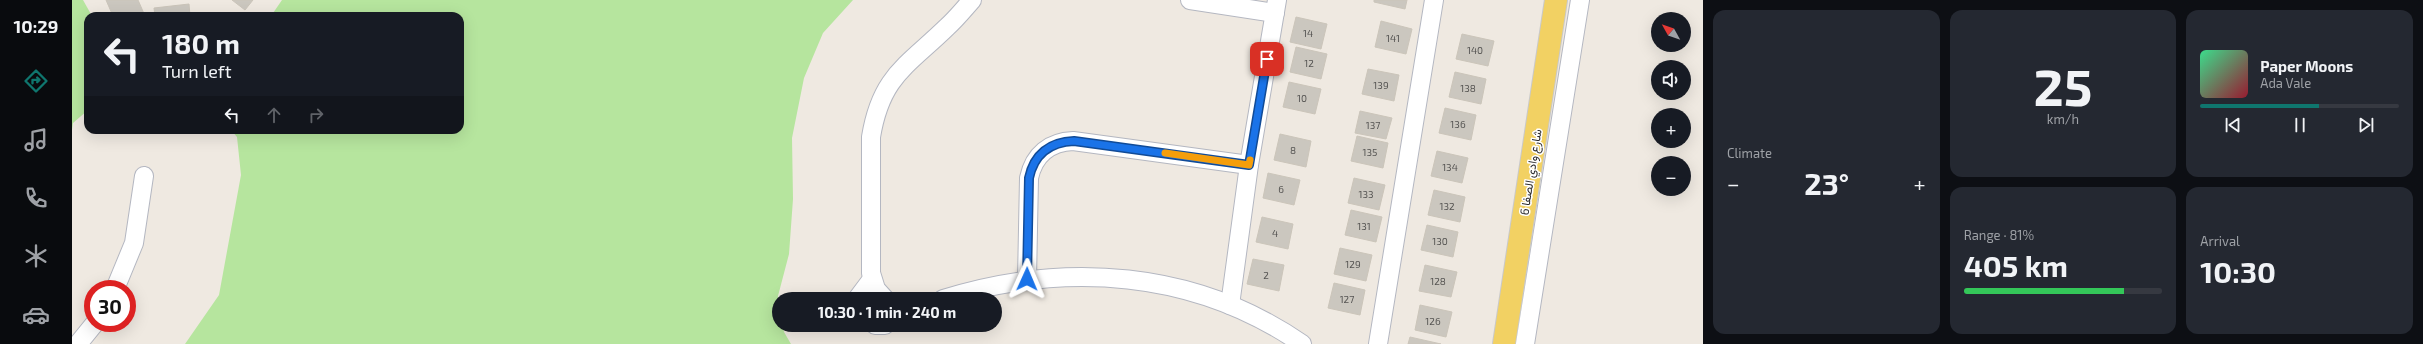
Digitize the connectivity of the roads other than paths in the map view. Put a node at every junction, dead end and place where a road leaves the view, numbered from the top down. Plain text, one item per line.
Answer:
1 (972, 0) edge
2 (1190, 0) edge
3 (1434, 0) edge
4 (1556, 0) edge
5 (1580, 0) edge
6 (1276, 7) edge
7 (1249, 165) junction
8 (144, 176) dead end
9 (872, 279) junction
10 (1027, 279) junction
11 (119, 280) edge
12 (862, 292) edge
13 (879, 292) edge
14 (972, 292) edge
15 (1230, 305) junction
16 (88, 332) edge
17 (78, 344) edge
18 (1302, 344) edge
19 (1378, 344) edge
20 (1504, 344) edge
21 (1525, 344) edge

1 - 9 street
2 - 6 street
3 - 19 street
4 - 20 main road, شارع وادي الصفا 6
5 - 21 street
6 - 7 street
7 - 10 street
7 - 15 street
8 - 11 street
9 - 12 street
9 - 13 street
10 - 14 street
10 - 15 street
15 - 18 street
16 - 17 street

